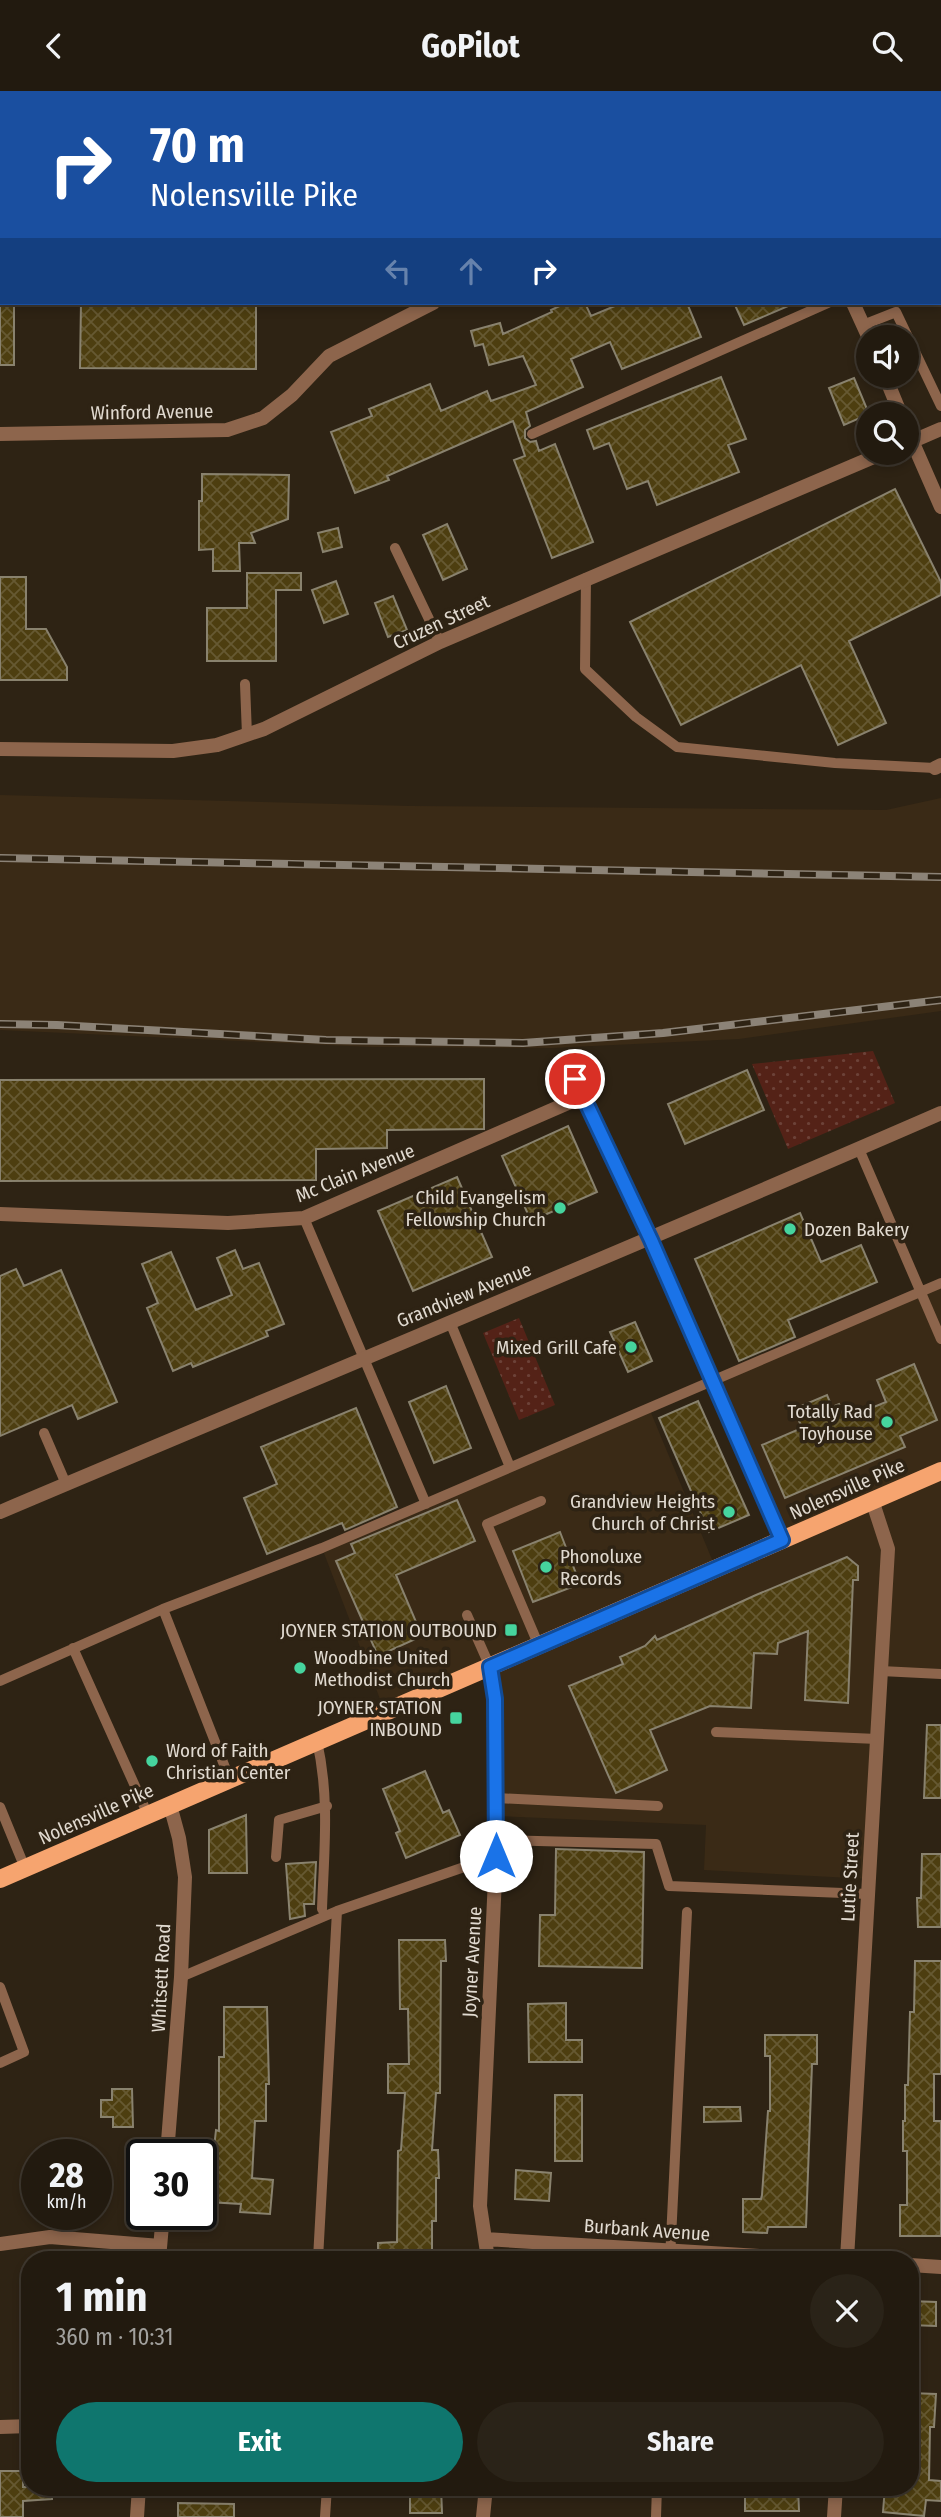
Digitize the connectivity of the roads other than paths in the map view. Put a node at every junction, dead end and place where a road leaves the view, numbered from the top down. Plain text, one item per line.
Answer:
1 (429, 305) edge
2 (823, 305) edge
3 (854, 305) edge
4 (863, 325) edge
5 (875, 325) edge
6 (902, 325) edge
7 (919, 360) edge
8 (941, 406) edge
9 (941, 429) edge
10 (0, 434) edge
11 (531, 434) dead end
12 (919, 434) edge
13 (919, 460) edge
14 (856, 464) edge
15 (941, 507) edge
16 (395, 548) dead end
17 (586, 578) junction
18 (440, 642) junction
19 (245, 684) dead end
20 (247, 735) junction
21 (0, 749) edge
22 (938, 767) edge
23 (565, 1062) dead end
24 (584, 1095) junction
25 (941, 1113) edge
26 (859, 1149) junction
27 (0, 1214) edge
28 (304, 1218) junction
29 (651, 1240) junction
30 (941, 1283) edge
31 (921, 1291) junction
32 (450, 1322) junction
33 (941, 1339) edge
34 (363, 1358) junction
35 (712, 1380) junction
36 (44, 1433) dead end
37 (510, 1467) junction
38 (941, 1471) edge
39 (66, 1484) junction
40 (872, 1500) junction
41 (541, 1501) dead end
42 (426, 1504) junction
43 (0, 1512) edge
44 (782, 1540) junction
45 (163, 1609) junction
46 (467, 1615) dead end
47 (538, 1646) junction
48 (73, 1648) junction
49 (490, 1667) junction
50 (881, 1671) junction
51 (941, 1674) edge
52 (0, 1681) edge
53 (716, 1732) dead end
54 (877, 1739) junction
55 (317, 1741) junction
56 (230, 1780) junction
57 (497, 1798) junction
58 (170, 1805) junction
59 (327, 1806) junction
60 (658, 1806) dead end
61 (0, 1807) edge
62 (149, 1815) junction
63 (496, 1840) junction
64 (496, 1856) junction
65 (276, 1857) dead end
66 (25, 1868) junction
67 (0, 1879) edge
68 (868, 1894) junction
69 (322, 1909) dead end
70 (337, 1911) junction
71 (687, 1912) dead end
72 (181, 1977) junction
73 (0, 1987) edge
74 (0, 2063) edge
75 (168, 2139) edge
76 (162, 2230) edge
77 (485, 2239) junction
78 (0, 2244) edge
79 (146, 2251) edge
80 (160, 2251) edge
81 (318, 2251) edge
82 (487, 2251) edge
83 (624, 2251) edge
84 (670, 2251) edge
85 (846, 2251) edge
86 (919, 2266) edge
87 (941, 2267) edge
88 (21, 2426) edge
89 (0, 2427) edge
90 (138, 2496) edge
91 (326, 2496) edge
92 (485, 2496) edge
93 (657, 2496) edge
94 (835, 2496) edge
95 (137, 2517) edge
96 (325, 2517) edge
97 (483, 2517) edge
98 (656, 2517) edge
99 (834, 2517) edge

1 - 10 street, Winford Avenue
2 - 11 lane
3 - 4 street
5 - 6 lane
7 - 8 lane
9 - 12 street
13 - 15 street
14 - 17 street, Cruzen Street
16 - 18 lane
17 - 18 street, Cruzen Street
17 - 22 lane
18 - 20 street, Cruzen Street
19 - 20 lane
20 - 21 street, Cruzen Street
23 - 24 street
24 - 28 street, Mc Clain Avenue
24 - 29 street
25 - 26 street, Grandview Avenue
26 - 29 street, Grandview Avenue
26 - 31 lane
27 - 28 street, Mc Clain Avenue
28 - 34 lane
29 - 32 street, Grandview Avenue
29 - 35 street
30 - 31 lane
31 - 33 lane
31 - 35 lane
32 - 34 street, Grandview Avenue
32 - 37 lane
34 - 39 street, Grandview Avenue
34 - 42 lane
35 - 37 lane
35 - 44 street
36 - 39 lane
37 - 42 lane
38 - 40 main road, Nolensville Pike
39 - 43 street, Grandview Avenue
40 - 44 main road, Nolensville Pike
40 - 50 street, Lutie Street
41 - 47 lane
42 - 45 lane
44 - 47 main road, Nolensville Pike
45 - 48 lane
45 - 56 lane
46 - 49 lane
47 - 49 main road, Nolensville Pike
48 - 52 lane
48 - 62 lane
49 - 55 main road, Nolensville Pike
49 - 57 street, Joyner Avenue
50 - 51 lane
50 - 54 street, Lutie Street
53 - 54 lane
54 - 68 street, Lutie Street
55 - 56 main road, Nolensville Pike
55 - 59 lane
56 - 58 main road, Nolensville Pike
57 - 60 lane
57 - 63 street, Joyner Avenue
58 - 62 main road, Nolensville Pike
58 - 72 street, Whitsett Road
59 - 65 lane
59 - 69 lane
61 - 66 lane
62 - 66 main road, Nolensville Pike
63 - 64 street, Joyner Avenue
63 - 68 lane
64 - 70 lane
64 - 77 street, Joyner Avenue
66 - 67 main road, Nolensville Pike
68 - 85 street, Lutie Street
70 - 72 lane
70 - 81 lane
71 - 84 lane
72 - 75 street, Whitsett Road
73 - 74 lane
76 - 80 street
77 - 82 street, Joyner Avenue
77 - 83 street, Burbank Avenue
78 - 79 street
86 - 87 street
88 - 89 street
90 - 95 street
91 - 96 lane
92 - 97 street
93 - 98 lane
94 - 99 street

